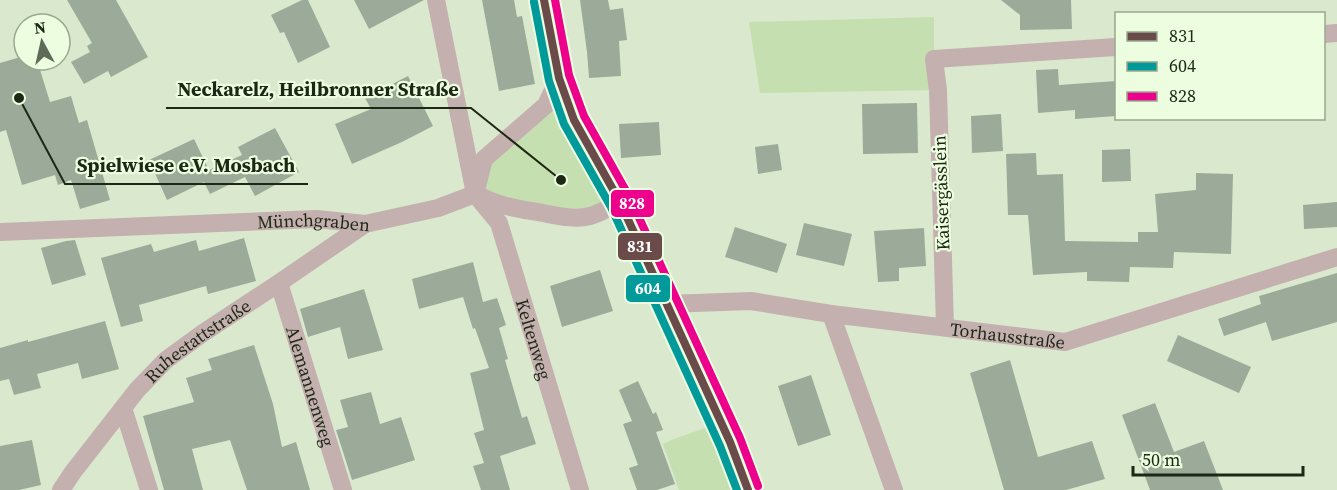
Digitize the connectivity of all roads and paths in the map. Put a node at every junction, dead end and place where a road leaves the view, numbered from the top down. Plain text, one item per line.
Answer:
1 (436, 0) edge
2 (544, 0) edge
3 (1115, 47) edge
4 (559, 78) junction
5 (476, 194) junction
6 (621, 202) junction
7 (365, 224) junction
8 (0, 232) edge
9 (1337, 257) edge
10 (279, 283) junction
11 (666, 304) junction
12 (831, 314) junction
13 (945, 327) junction
14 (123, 408) junction
15 (61, 490) edge
16 (149, 490) edge
17 (343, 490) edge
18 (580, 490) edge
19 (748, 490) edge
20 (894, 490) edge

1 - 5 street
2 - 4 street
3 - 13 street, Kaisergässlein
4 - 5 street
4 - 6 street
5 - 6 street
5 - 7 street, Münchgraben
5 - 18 street, Keltenweg
6 - 11 street
7 - 8 street, Münchgraben
7 - 10 street, Ruhestattstraße
9 - 13 street, Torhausstraße
10 - 14 street, Ruhestattstraße
10 - 17 street, Alemannenweg
11 - 12 street, Torhausstraße
11 - 19 street
12 - 13 street, Torhausstraße
12 - 20 street
14 - 15 street, Ruhestattstraße
14 - 16 street

